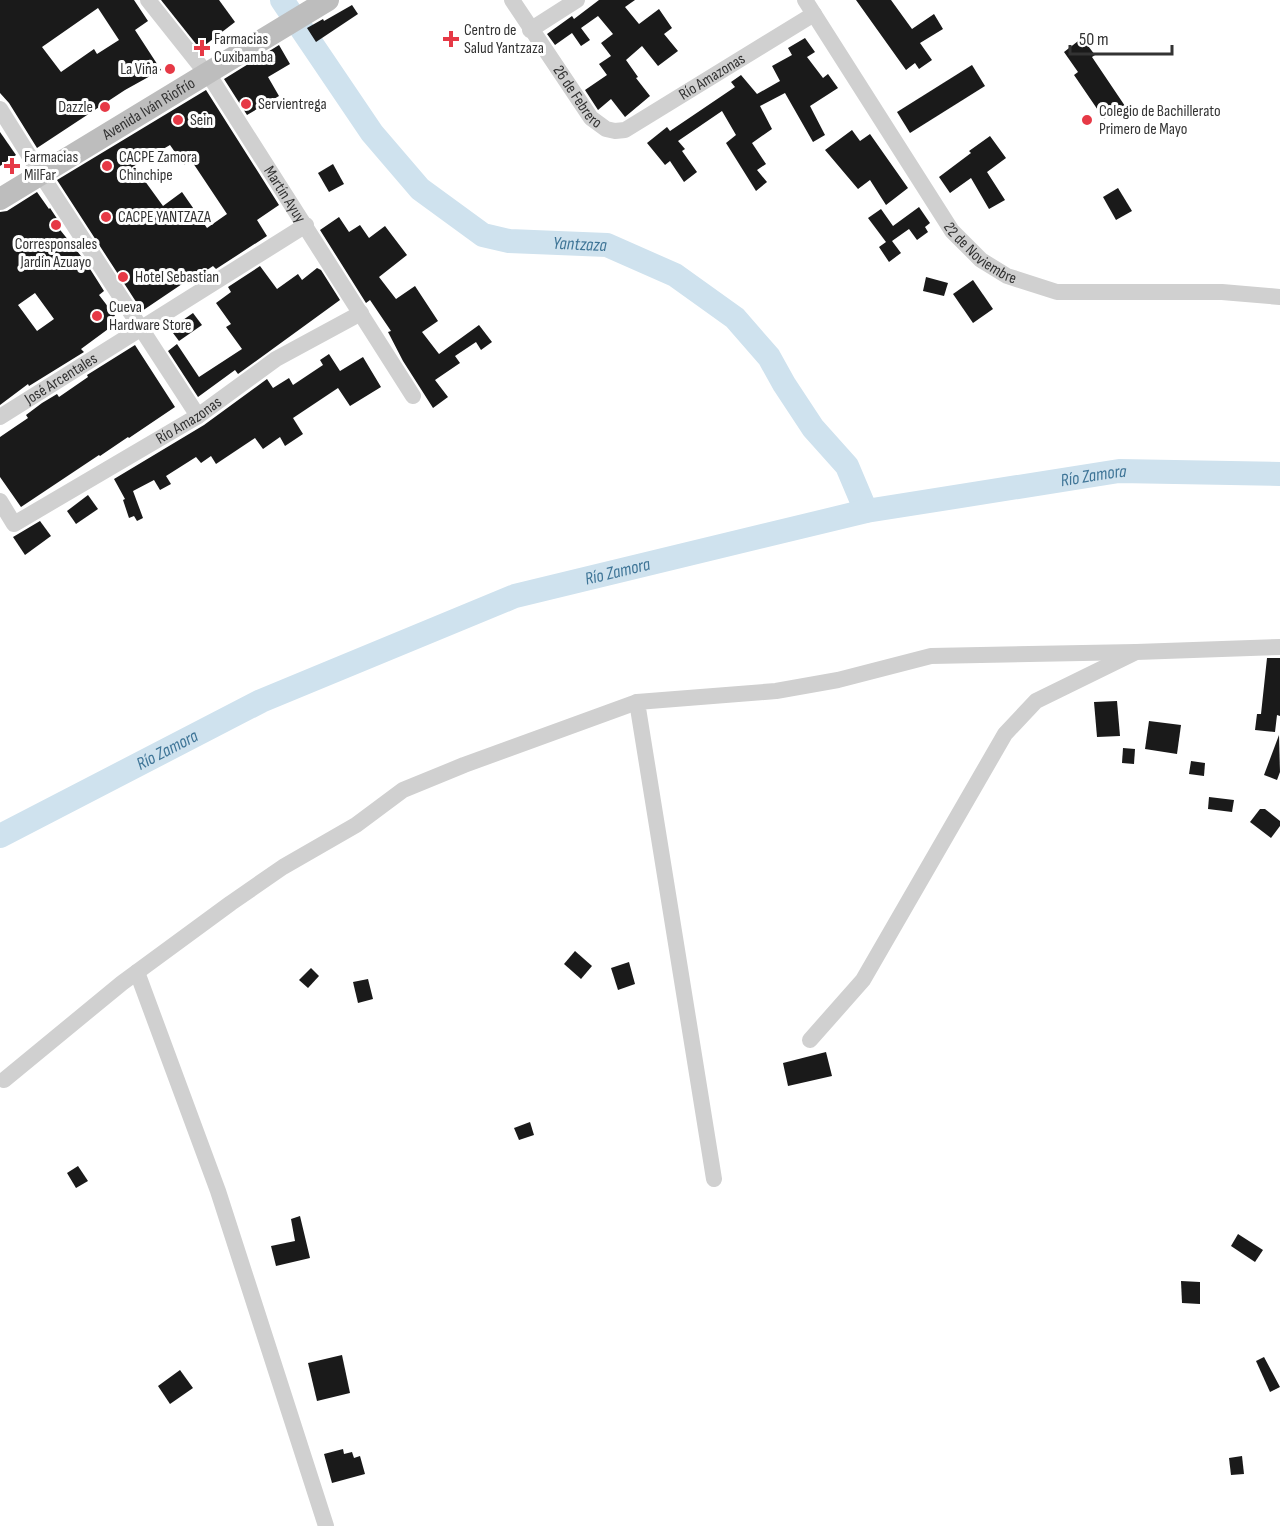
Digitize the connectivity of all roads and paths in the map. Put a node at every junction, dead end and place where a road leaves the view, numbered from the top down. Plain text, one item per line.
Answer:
1 (148, 0) edge
2 (302, 0) edge
3 (328, 0) edge
4 (512, 0) edge
5 (577, 0) edge
6 (810, 7) edge
7 (530, 30) junction
8 (252, 38) junction
9 (203, 69) junction
10 (0, 109) edge
11 (606, 129) joint
12 (37, 169) junction
13 (0, 188) edge
14 (0, 199) edge
15 (306, 225) junction
16 (1280, 297) edge
17 (361, 313) junction
18 (141, 329) junction
19 (413, 396) dead end
20 (198, 416) junction
21 (0, 417) edge
22 (0, 501) edge
23 (1280, 647) edge
24 (1137, 652) junction
25 (636, 702) junction
26 (137, 972) junction
27 (810, 1040) dead end
28 (4, 1080) dead end
29 (714, 1179) dead end
30 (326, 1526) edge

1 - 9 street, Martín Ayuy
2 - 8 main road, Avenida Iván Riofrío
3 - 8 main road, Avenida Iván Riofrío
4 - 7 street, 26 de Febrero
5 - 7 street
6 - 11 street, Río Amazonas
6 - 16 street, 22 de Noviembre
7 - 11 street, 26 de Febrero
8 - 9 main road, Avenida Iván Riofrío
9 - 12 main road, Avenida Iván Riofrío
9 - 15 street, Martín Ayuy
10 - 12 street
12 - 13 main road, Avenida Iván Riofrío
12 - 14 main road, Avenida Iván Riofrío
12 - 18 street
15 - 17 street, Martín Ayuy
15 - 18 street, José Arcentales
17 - 19 street, Martín Ayuy
17 - 20 street, Río Amazonas
18 - 20 street
18 - 21 street, José Arcentales
20 - 22 street, Río Amazonas
23 - 24 street
24 - 25 street
24 - 27 street
25 - 26 street
25 - 29 street
26 - 28 street
26 - 30 street

